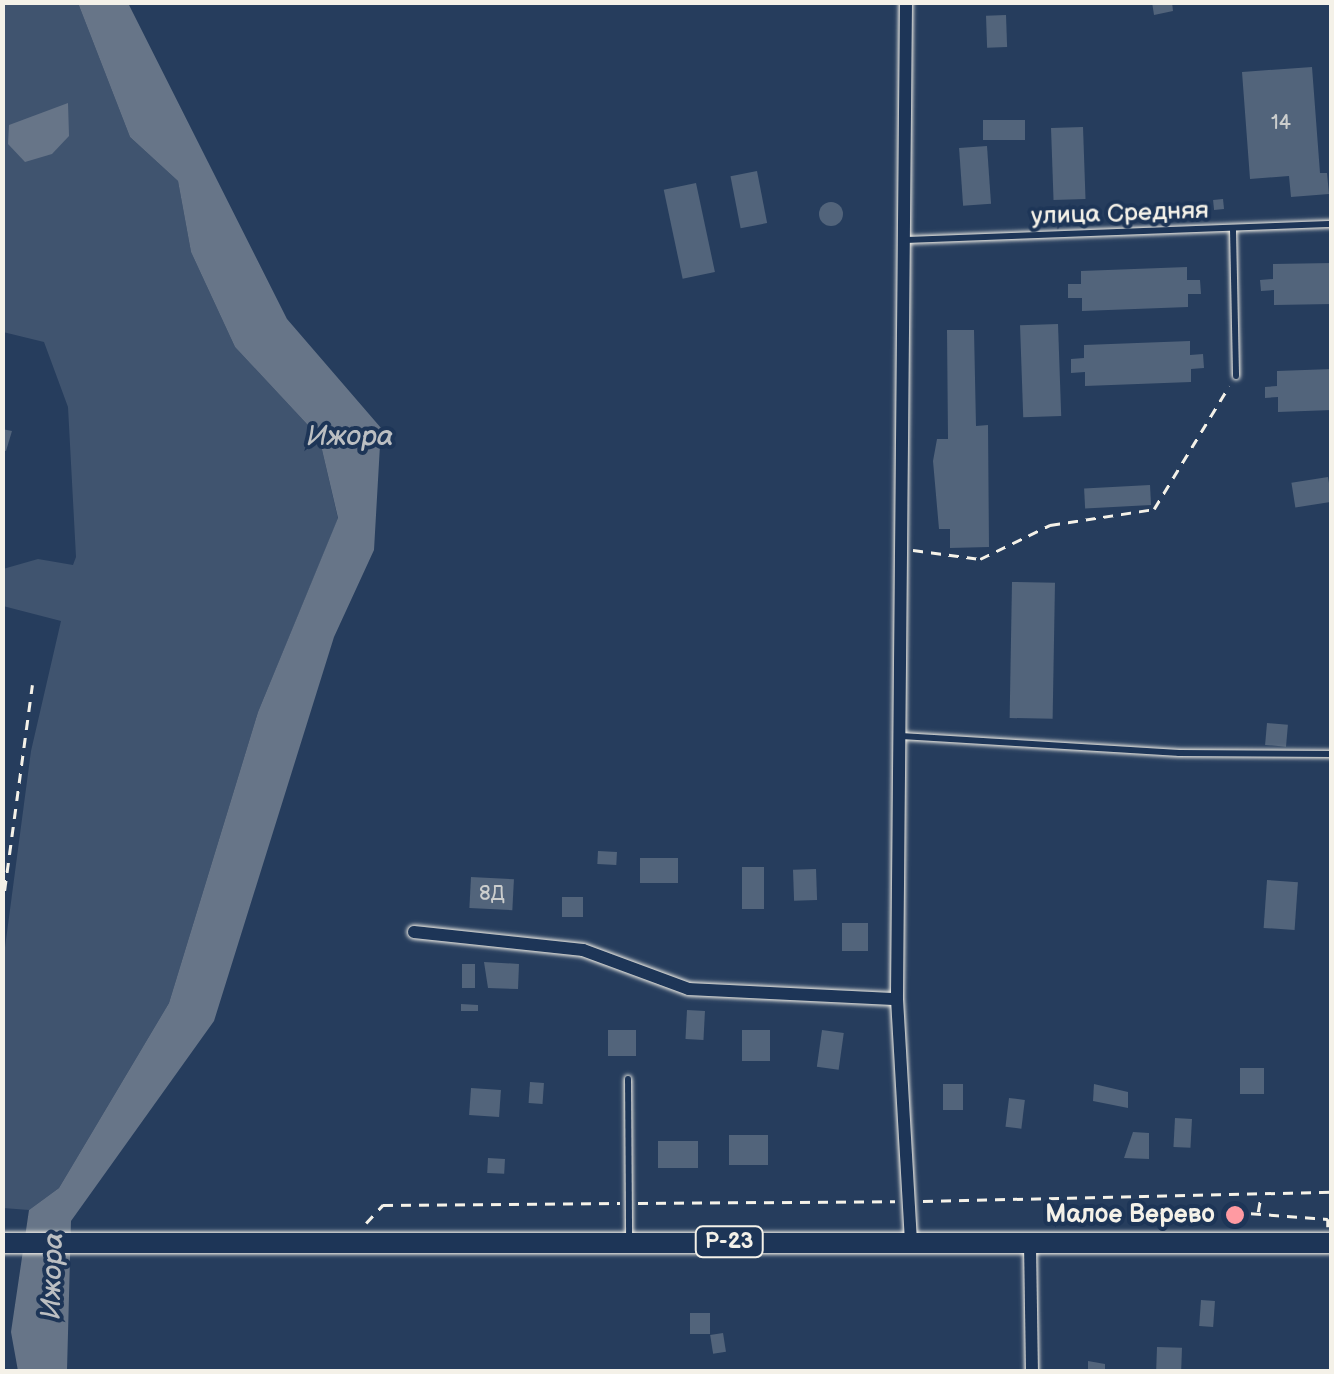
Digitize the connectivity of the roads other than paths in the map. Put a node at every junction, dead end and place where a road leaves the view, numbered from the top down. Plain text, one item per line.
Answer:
1 (906, 2) edge
2 (1332, 224) edge
3 (1233, 230) junction
4 (909, 240) junction
5 (1236, 376) road end
6 (901, 736) junction
7 (1332, 754) edge
8 (414, 932) dead end
9 (898, 999) junction
10 (628, 1078) dead end
11 (629, 1242) junction
12 (911, 1242) junction
13 (1330, 1243) edge
14 (2, 1244) edge
15 (1030, 1245) junction
16 (1034, 1370) edge

1 - 4 street
2 - 3 lane, улица Средняя
3 - 4 lane, улица Средняя
3 - 5 lane
4 - 6 street
6 - 7 lane
6 - 9 street
8 - 9 street
9 - 12 street
10 - 11 lane
11 - 12 main road, Р-23
11 - 14 main road, Р-23
12 - 15 main road, Р-23
13 - 15 main road, Р-23
15 - 16 street

